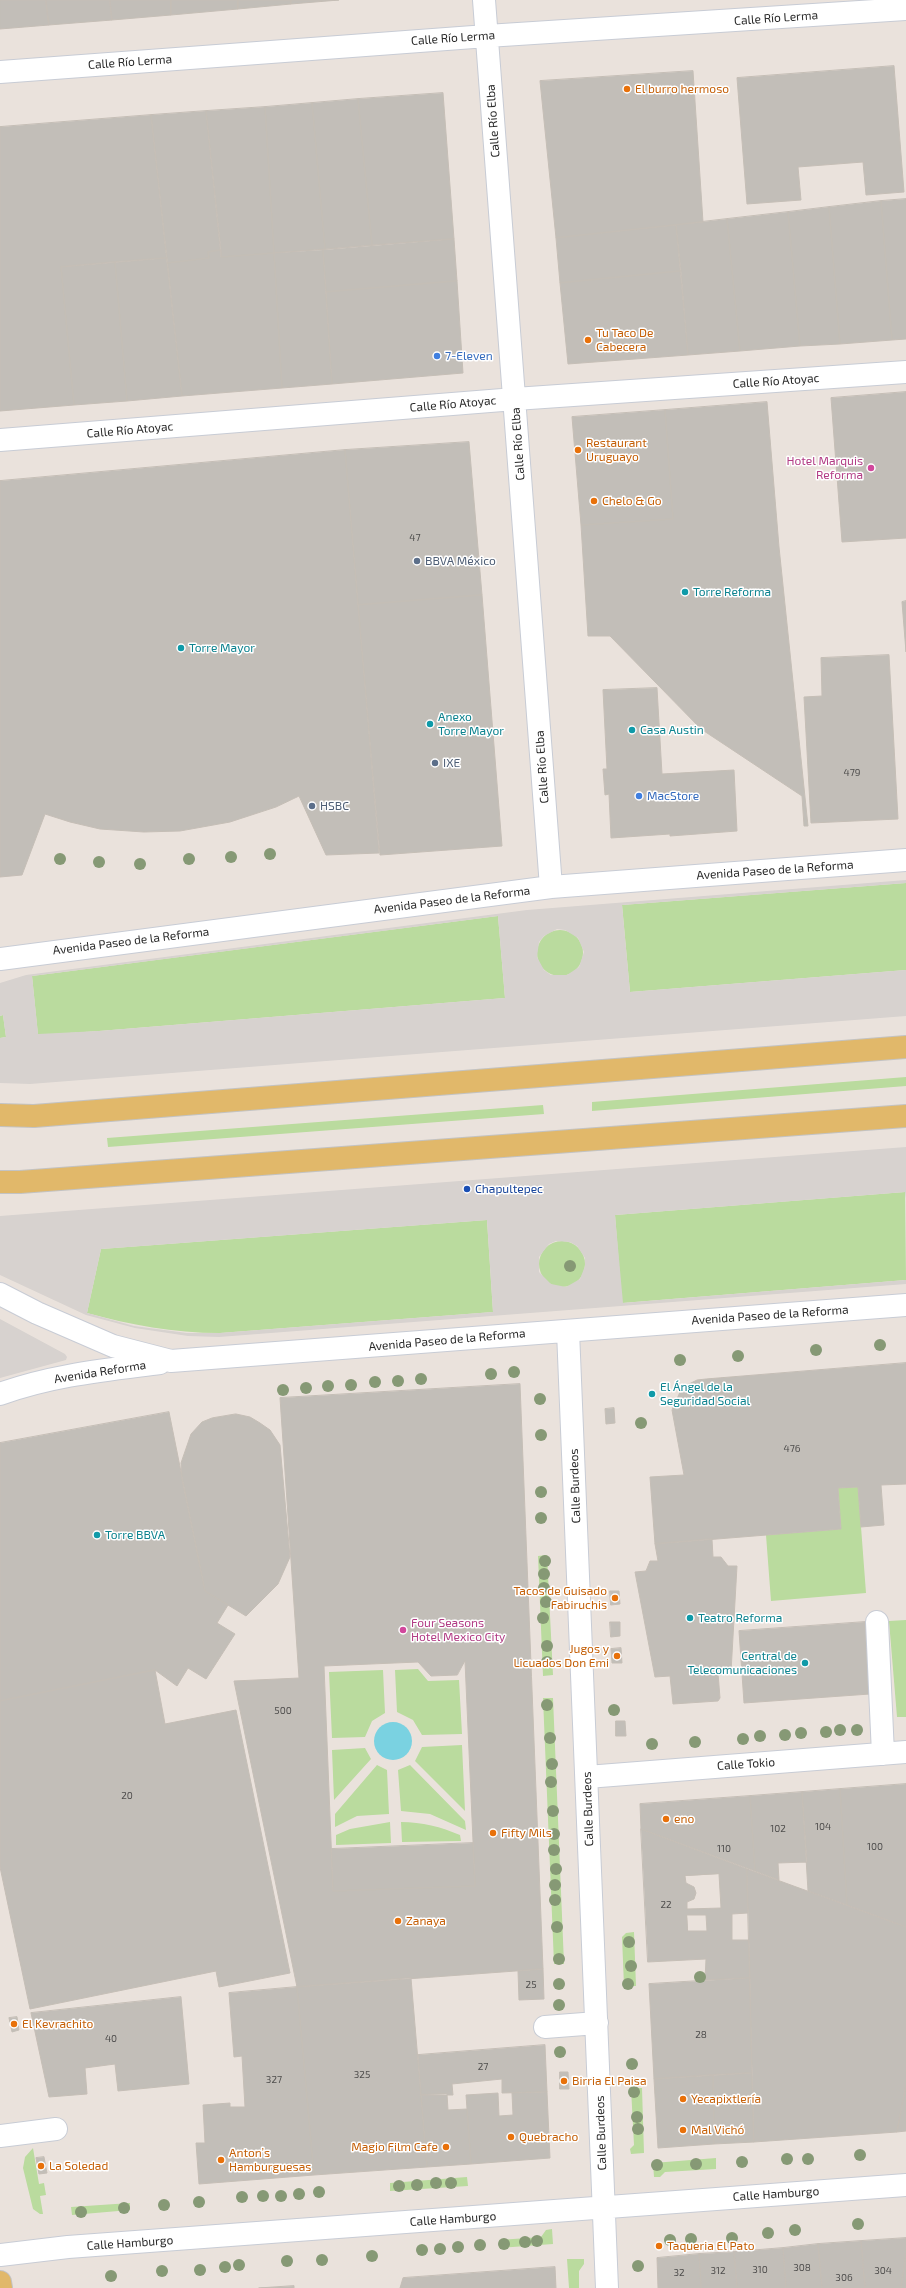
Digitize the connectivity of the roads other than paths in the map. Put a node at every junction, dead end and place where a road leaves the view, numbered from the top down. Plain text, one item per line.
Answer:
1 (484, 0) edge
2 (899, 7) edge
3 (487, 36) junction
4 (0, 72) edge
5 (906, 372) edge
6 (515, 399) junction
7 (0, 440) edge
8 (906, 860) edge
9 (551, 888) junction
10 (0, 959) edge
11 (906, 1047) edge
12 (0, 1115) edge
13 (906, 1116) edge
14 (0, 1182) edge
15 (0, 1294) edge
16 (906, 1305) edge
17 (568, 1330) junction
18 (171, 1361) junction
19 (0, 1394) edge
20 (877, 1622) dead end
21 (906, 1752) edge
22 (883, 1754) junction
23 (587, 1777) junction
24 (597, 2023) junction
25 (545, 2027) dead end
26 (56, 2129) dead end
27 (0, 2136) edge
28 (906, 2185) edge
29 (604, 2208) junction
30 (0, 2255) edge
31 (0, 2282) edge
32 (1, 2288) edge
33 (607, 2288) edge

1 - 3 street, Calle Río Elba
2 - 3 street, Calle Río Lerma
3 - 4 street, Calle Río Lerma
3 - 6 street, Calle Río Elba
5 - 6 street, Calle Río Atoyac
6 - 7 street, Calle Río Atoyac
6 - 9 street, Calle Río Elba
8 - 9 street, Avenida Paseo de la Reforma
9 - 10 street, Avenida Paseo de la Reforma
11 - 12 main road
13 - 14 main road
15 - 18 street, Avenida Paseo de la Reforma
16 - 17 street, Avenida Paseo de la Reforma
17 - 18 street, Avenida Paseo de la Reforma
17 - 23 street, Calle Burdeos
18 - 19 street, Avenida Reforma
20 - 22 street
21 - 22 street, Calle Tokio
22 - 23 street, Calle Tokio
23 - 24 street, Calle Burdeos
24 - 25 street
24 - 29 street, Calle Burdeos
26 - 27 street
28 - 29 street, Calle Hamburgo
29 - 30 street, Calle Hamburgo
29 - 33 street, Calle Burdeos
31 - 32 main road

